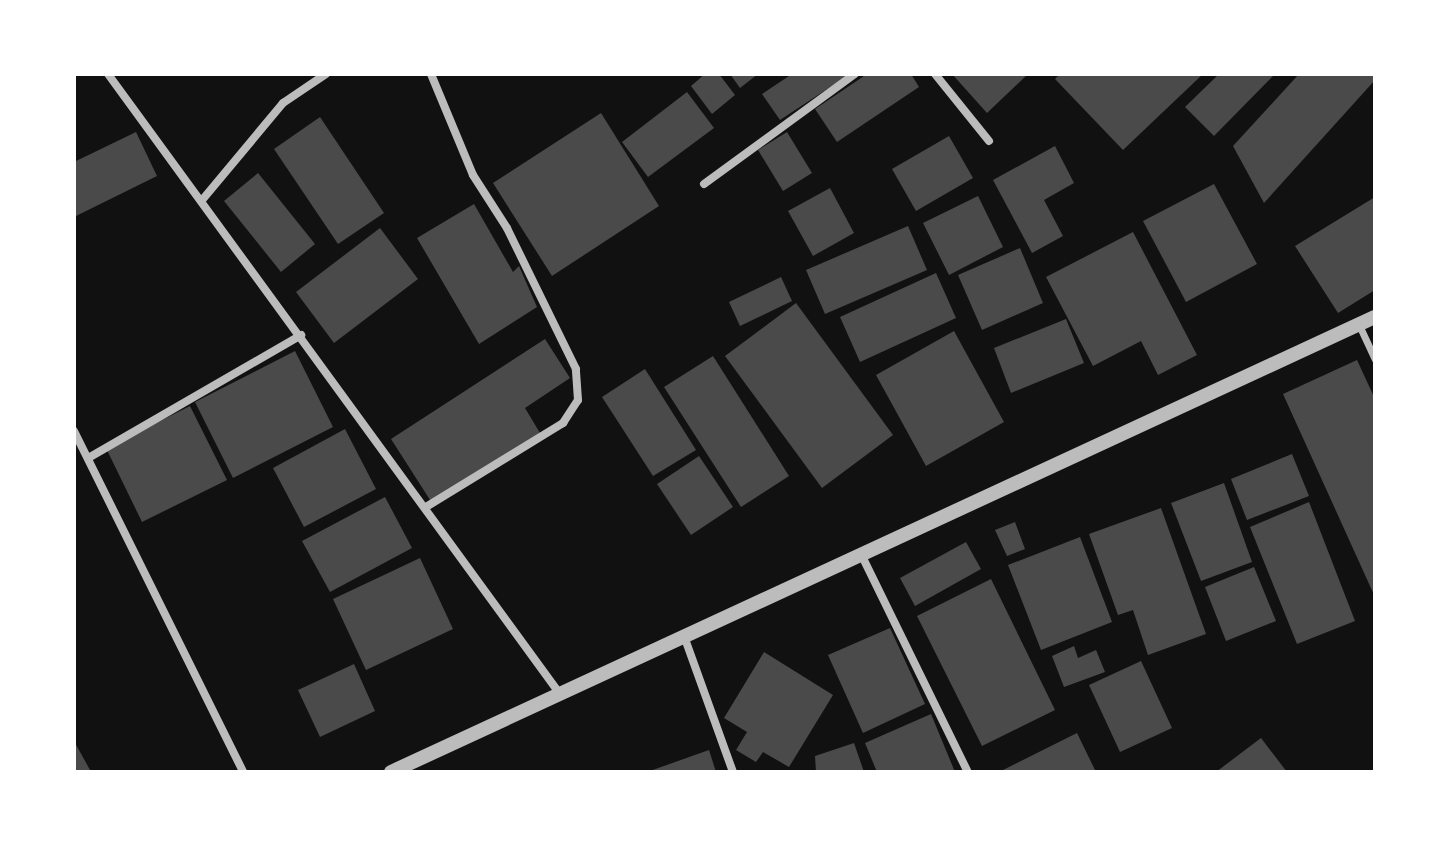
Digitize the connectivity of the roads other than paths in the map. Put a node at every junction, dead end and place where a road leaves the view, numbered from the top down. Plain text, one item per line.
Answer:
1 (108, 74) edge
2 (326, 74) edge
3 (431, 74) edge
4 (855, 74) edge
5 (935, 74) edge
6 (989, 141) dead end
7 (704, 184) dead end
8 (203, 199) junction
9 (1375, 317) edge
10 (1359, 324) junction
11 (301, 335) junction
12 (1375, 360) edge
13 (74, 431) edge
14 (90, 457) junction
15 (426, 507) junction
16 (861, 554) junction
17 (684, 636) junction
18 (560, 694) junction
19 (243, 772) edge
20 (391, 772) edge
21 (733, 772) edge
22 (968, 772) edge

1 - 8 street
2 - 8 street
3 - 15 street
4 - 7 street
5 - 6 street
8 - 11 street
9 - 10 street
10 - 12 street
10 - 16 street
11 - 14 street
11 - 15 street
13 - 14 street
14 - 19 street
15 - 18 street
16 - 17 street
16 - 22 street
17 - 18 street
17 - 21 street
18 - 20 street

